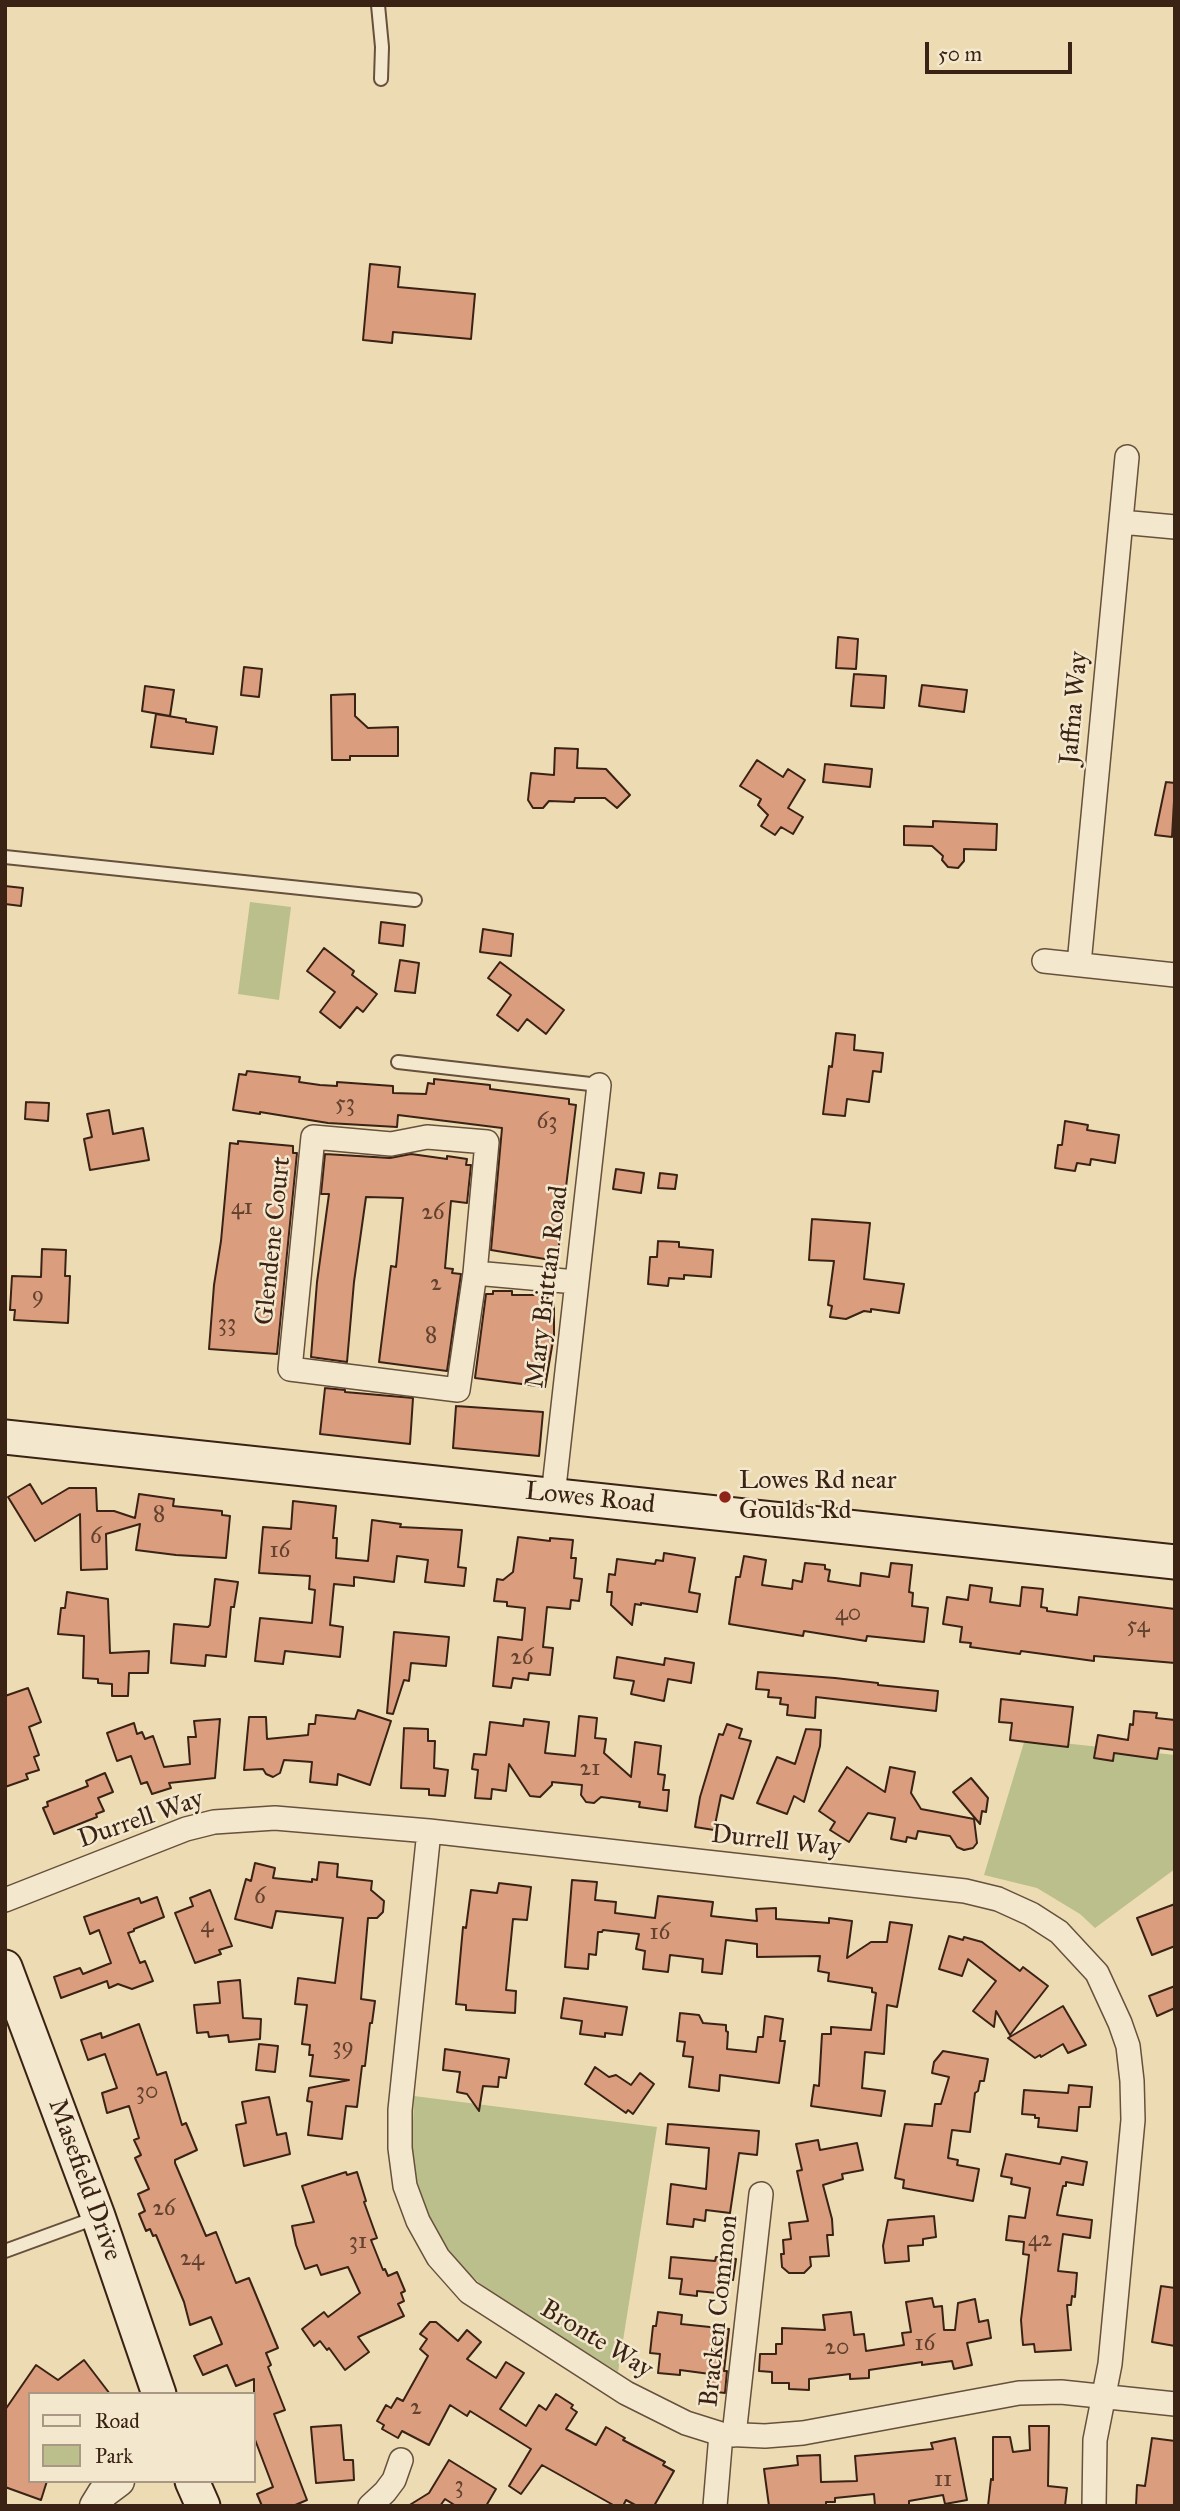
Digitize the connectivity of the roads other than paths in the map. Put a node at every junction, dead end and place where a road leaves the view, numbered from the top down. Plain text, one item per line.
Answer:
1 (379, 5) edge
2 (380, 79) dead end
3 (1127, 457) dead end
4 (1121, 522) junction
5 (1175, 527) edge
6 (5, 857) edge
7 (415, 900) dead end
8 (1044, 961) dead end
9 (1079, 964) junction
10 (1175, 975) edge
11 (398, 1062) dead end
12 (599, 1086) joint
13 (475, 1273) junction
14 (576, 1282) junction
15 (5, 1437) edge
16 (553, 1496) junction
17 (1175, 1562) edge
18 (429, 1832) junction
19 (5, 1900) edge
20 (5, 1967) edge
21 (761, 2193) dead end
22 (98, 2217) junction
23 (5, 2251) edge
24 (158, 2392) edge
25 (1102, 2396) junction
26 (1175, 2404) edge
27 (728, 2435) junction
28 (401, 2460) dead end
29 (87, 2483) edge
30 (116, 2483) edge
31 (193, 2483) edge
32 (77, 2506) edge
33 (95, 2506) edge
34 (203, 2506) edge
35 (370, 2506) edge
36 (715, 2506) edge
37 (1094, 2506) edge

1 - 2 lane
3 - 4 street, Jaffna Way
4 - 5 street
4 - 9 street, Jaffna Way
6 - 7 lane
8 - 9 street
9 - 10 street
11 - 12 lane
12 - 14 street, Mary Brittan Road
13 - 13 street, Glendene Court
13 - 14 street
14 - 16 street, Mary Brittan Road
15 - 16 main road, Lowes Road
16 - 17 main road, Lowes Road
18 - 19 street, Durrell Way
18 - 25 street, Durrell Way
18 - 27 street, Bronte Way
20 - 22 main road, Masefield Drive
21 - 27 street, Bracken Common
22 - 23 lane
22 - 24 main road, Masefield Drive
25 - 26 street, Bronte Way
25 - 27 street, Bronte Way
25 - 37 street, Durrell Way
27 - 36 street, Bracken Common
28 - 35 street
29 - 32 street
30 - 33 street
31 - 34 main road

